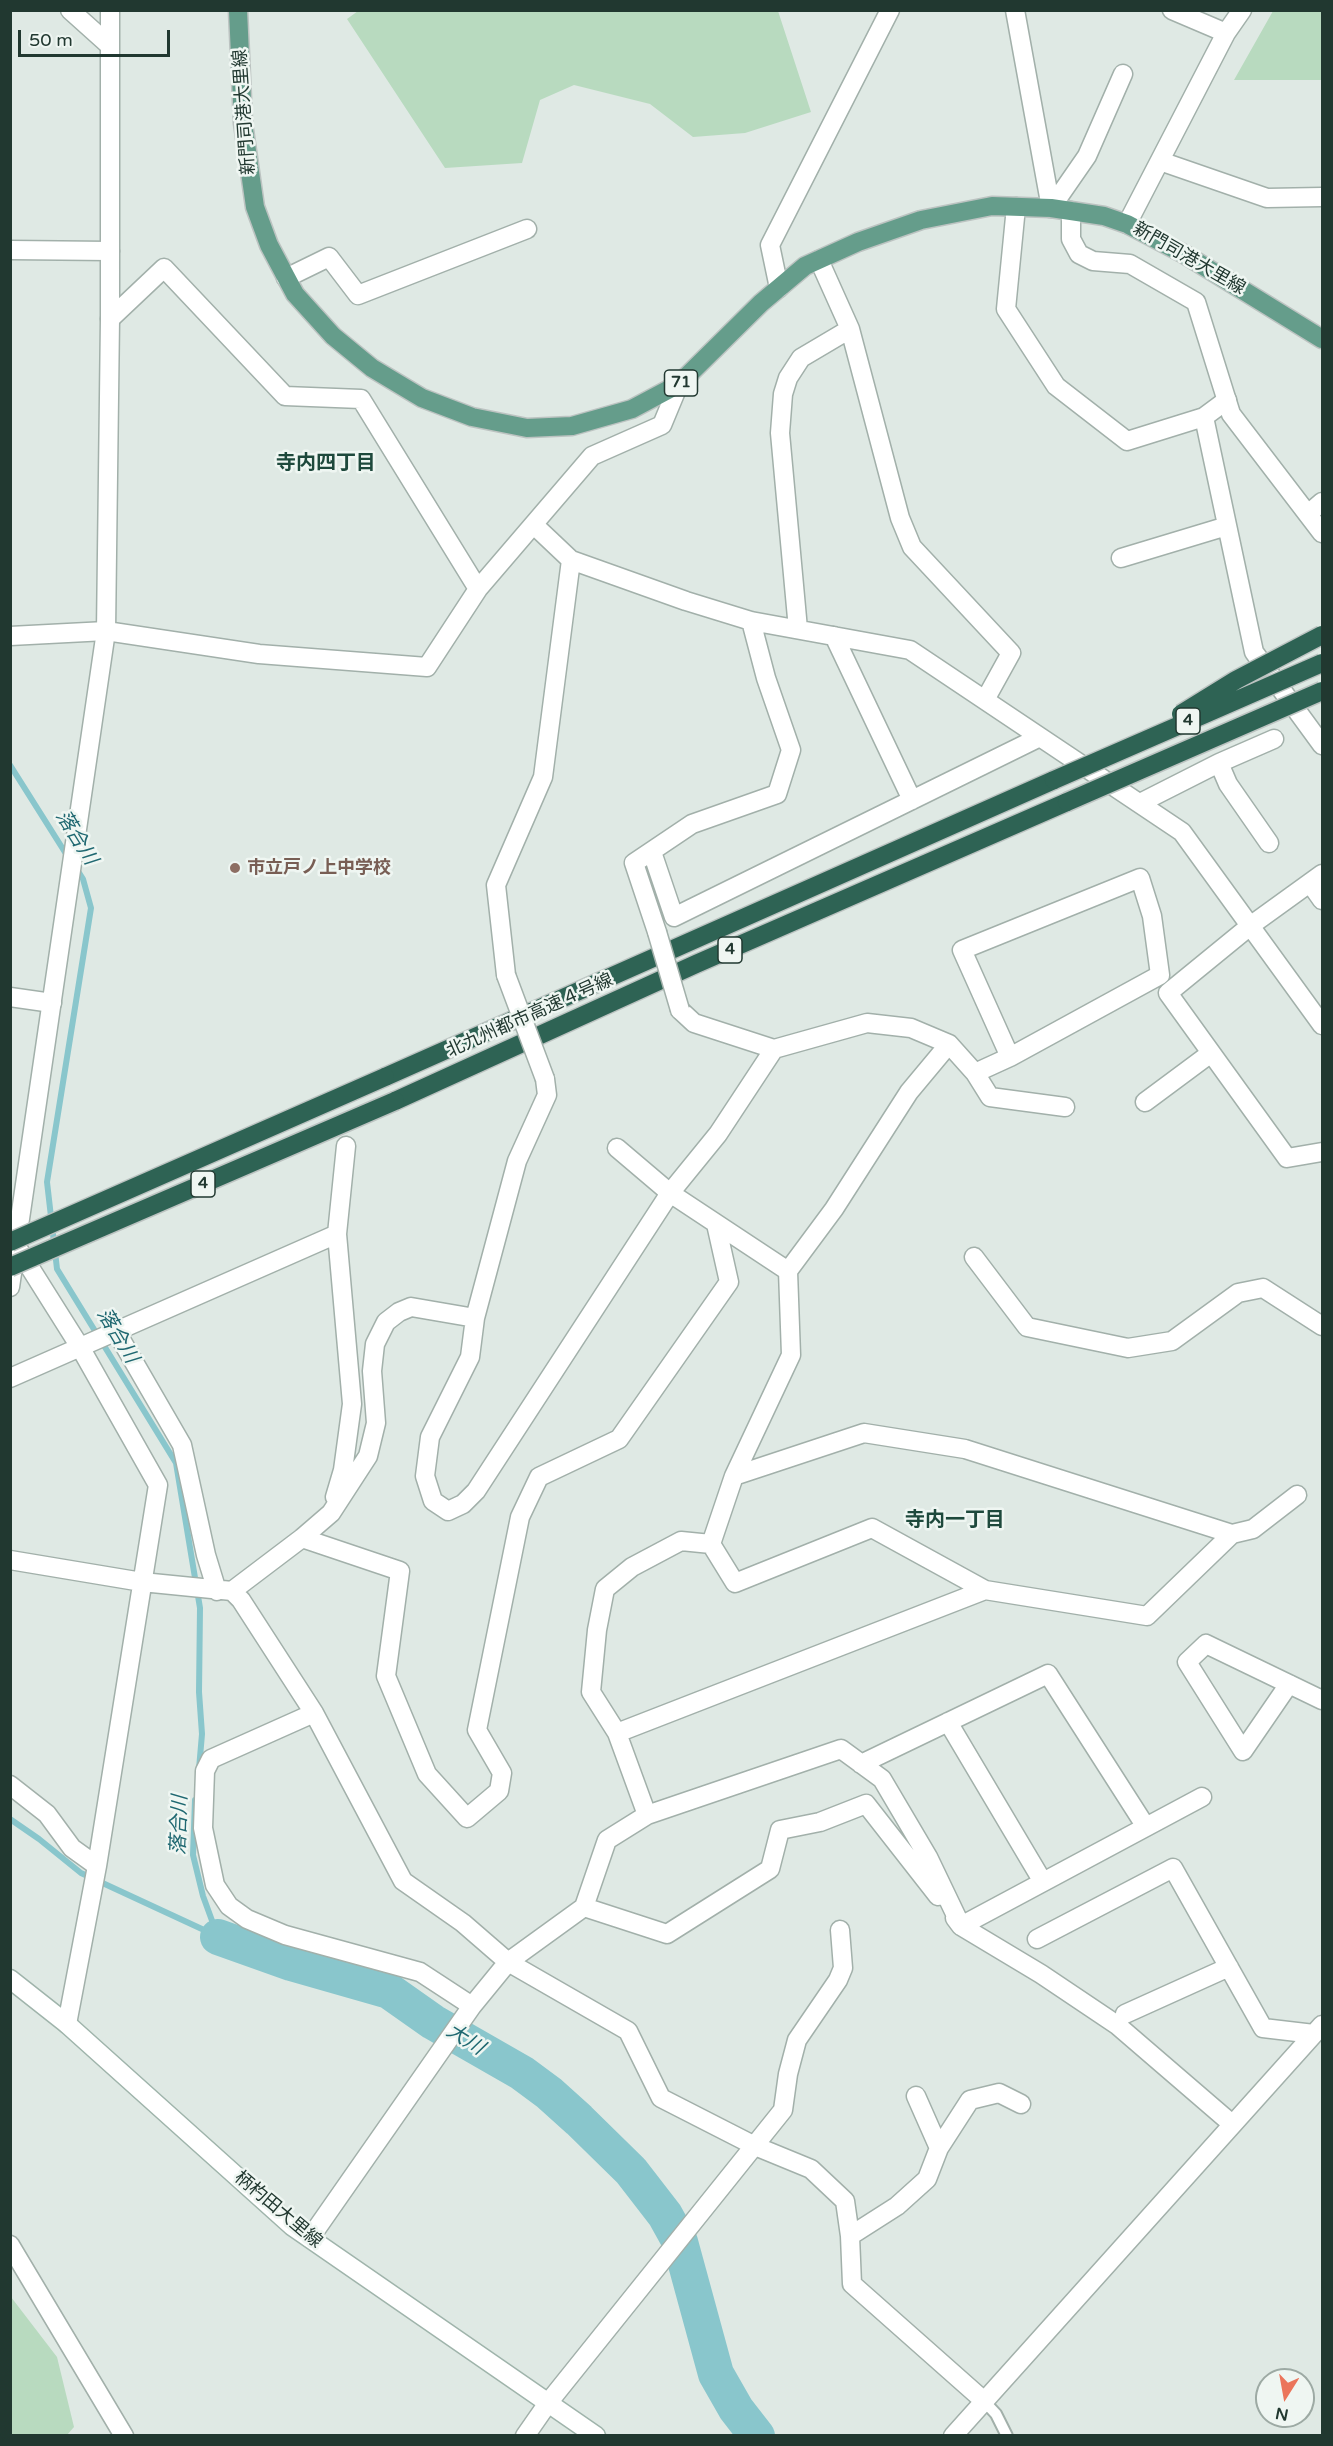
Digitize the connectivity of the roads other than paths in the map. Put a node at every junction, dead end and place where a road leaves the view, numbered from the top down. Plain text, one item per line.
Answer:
1 (70, 10) edge
2 (110, 10) edge
3 (238, 10) edge
4 (890, 10) edge
5 (1015, 10) edge
6 (1172, 10) edge
7 (1242, 10) edge
8 (1226, 33) junction
9 (109, 45) junction
10 (1123, 74) dead end
11 (1160, 161) junction
12 (1323, 197) edge
13 (1016, 207) junction
14 (1051, 208) junction
15 (1071, 211) junction
16 (1127, 224) junction
17 (526, 229) dead end
18 (10, 250) edge
19 (110, 251) junction
20 (819, 260) junction
21 (286, 278) junction
22 (779, 288) junction
23 (110, 319) junction
24 (850, 329) junction
25 (1323, 339) edge
26 (679, 384) junction
27 (1227, 400) junction
28 (1204, 417) junction
29 (1323, 502) edge
30 (1308, 514) junction
31 (534, 525) junction
32 (1227, 526) junction
33 (1323, 532) edge
34 (1121, 558) dead end
35 (571, 560) junction
36 (478, 589) junction
37 (751, 621) junction
38 (798, 629) junction
39 (106, 631) junction
40 (1323, 635) edge
41 (10, 636) edge
42 (834, 636) junction
43 (1323, 663) edge
44 (1323, 691) edge
45 (985, 700) junction
46 (1040, 737) junction
47 (1274, 739) dead end
48 (1323, 745) edge
49 (1129, 747) junction
50 (1219, 763) junction
51 (912, 800) junction
52 (1140, 803) junction
53 (1269, 843) dead end
54 (652, 852) junction
55 (1316, 878) edge
56 (1323, 900) edge
57 (1250, 926) junction
58 (10, 997) edge
59 (52, 1003) junction
60 (1323, 1025) edge
61 (949, 1044) junction
62 (774, 1049) junction
63 (1211, 1053) junction
64 (1010, 1057) junction
65 (975, 1073) junction
66 (1145, 1102) dead end
67 (1065, 1107) dead end
68 (346, 1146) dead end
69 (616, 1148) dead end
70 (1323, 1152) edge
71 (670, 1193) junction
72 (17, 1204) edge
73 (716, 1224) junction
74 (337, 1234) junction
75 (14, 1245) edge
76 (974, 1257) dead end
77 (10, 1267) edge
78 (788, 1271) junction
79 (10, 1287) edge
80 (475, 1318) junction
81 (1323, 1326) edge
82 (116, 1331) junction
83 (80, 1347) junction
84 (10, 1378) edge
85 (734, 1476) junction
86 (1297, 1495) dead end
87 (331, 1513) junction
88 (1232, 1534) junction
89 (302, 1538) junction
90 (711, 1544) junction
91 (10, 1560) edge
92 (142, 1582) junction
93 (984, 1590) junction
94 (225, 1591) junction
95 (1289, 1684) junction
96 (1323, 1700) edge
97 (314, 1713) junction
98 (948, 1722) junction
99 (617, 1733) junction
100 (861, 1764) junction
101 (10, 1785) edge
102 (1202, 1797) dead end
103 (647, 1815) junction
104 (1146, 1827) junction
105 (97, 1866) junction
106 (1043, 1882) junction
107 (584, 1907) junction
108 (961, 1926) junction
109 (840, 1930) dead end
110 (1036, 1939) dead end
111 (508, 1962) junction
112 (1229, 1968) junction
113 (10, 1979) edge
114 (472, 2006) junction
115 (1125, 2014) dead end
116 (67, 2024) junction
117 (1318, 2030) edge
118 (916, 2096) dead end
119 (1020, 2104) dead end
120 (1232, 2124) junction
121 (755, 2146) junction
122 (939, 2148) junction
123 (850, 2236) junction
124 (310, 2238) junction
125 (10, 2245) edge
126 (983, 2400) junction
127 (548, 2403) junction
128 (124, 2436) edge
129 (525, 2436) edge
130 (596, 2436) edge
131 (953, 2436) edge
132 (1007, 2436) edge

1 - 9 street
2 - 9 street
3 - 21 main road, 新門司港大里線 / 71
4 - 22 street
5 - 14 street
6 - 8 street
7 - 8 street
8 - 11 street
9 - 19 street
10 - 14 street
11 - 12 street
11 - 16 street
13 - 14 main road, 新門司港大里線 / 71
13 - 20 main road, 新門司港大里線 / 71
13 - 28 street
14 - 15 main road, 新門司港大里線 / 71
15 - 16 main road, 新門司港大里線 / 71
15 - 27 street
16 - 25 main road, 新門司港大里線 / 71
17 - 21 street
18 - 19 street
19 - 23 street
20 - 22 main road, 新門司港大里線 / 71
20 - 24 street
21 - 26 main road, 新門司港大里線 / 71
22 - 26 main road, 新門司港大里線 / 71
23 - 36 street
23 - 39 street
24 - 38 street
24 - 45 street
26 - 31 street
27 - 28 street
27 - 30 street
28 - 32 street
29 - 30 street
30 - 33 street
31 - 35 street
31 - 36 street
32 - 34 street
32 - 48 street
35 - 37 street
35 - 80 street, bridge
36 - 39 street
37 - 38 street
37 - 54 street
38 - 42 street
39 - 41 street
39 - 59 street
40 - 49 highway, bridge
42 - 45 street
42 - 51 street
43 - 49 highway, 4, bridge
44 - 77 highway, 北九州都市高速４号線 / 4, bridge
45 - 46 street
46 - 51 street
46 - 52 street
47 - 50 street
49 - 75 highway, 北九州都市高速４号線 / 4, bridge
50 - 52 street
50 - 53 street
51 - 54 street
52 - 57 street
54 - 62 street, bridge
55 - 56 street
55 - 57 street
57 - 60 street
57 - 63 street
58 - 59 street
59 - 72 street
61 - 62 street
61 - 65 street
61 - 78 street
62 - 71 street
63 - 66 street
63 - 70 street
64 - 64 street
64 - 65 street
65 - 67 street
68 - 74 street
69 - 71 street
71 - 73 street
71 - 80 street
72 - 75 street
73 - 78 street
73 - 89 street
74 - 82 street
74 - 87 street
75 - 79 street
75 - 83 street
76 - 81 street
78 - 85 street
80 - 87 street
82 - 83 street
82 - 94 street
83 - 84 street
83 - 92 street
85 - 88 street
85 - 90 street
86 - 88 street
87 - 89 street
88 - 93 street
89 - 94 street
90 - 93 street
90 - 99 street
91 - 92 street
92 - 94 street
92 - 105 street
93 - 99 street
94 - 97 street
95 - 95 street
95 - 96 street
97 - 111 street
97 - 114 street
98 - 100 street
98 - 104 street
98 - 106 street
99 - 103 street
100 - 103 street
100 - 108 street
101 - 105 street
102 - 104 street
103 - 107 street
104 - 106 street
105 - 116 street
106 - 108 street
107 - 108 street
107 - 111 street
108 - 120 street
109 - 121 street
110 - 112 street
111 - 114 street
111 - 121 street
112 - 115 street
112 - 117 street
113 - 116 street, 柄杓田大里線
114 - 124 street
116 - 124 street, 柄杓田大里線
117 - 120 street
118 - 122 street
119 - 122 street
120 - 126 street
121 - 123 street
121 - 127 street
122 - 123 street
123 - 126 street
124 - 127 street, 柄杓田大里線
125 - 128 street
126 - 131 street
126 - 132 lane
127 - 129 street
127 - 130 street, 柄杓田大里線

